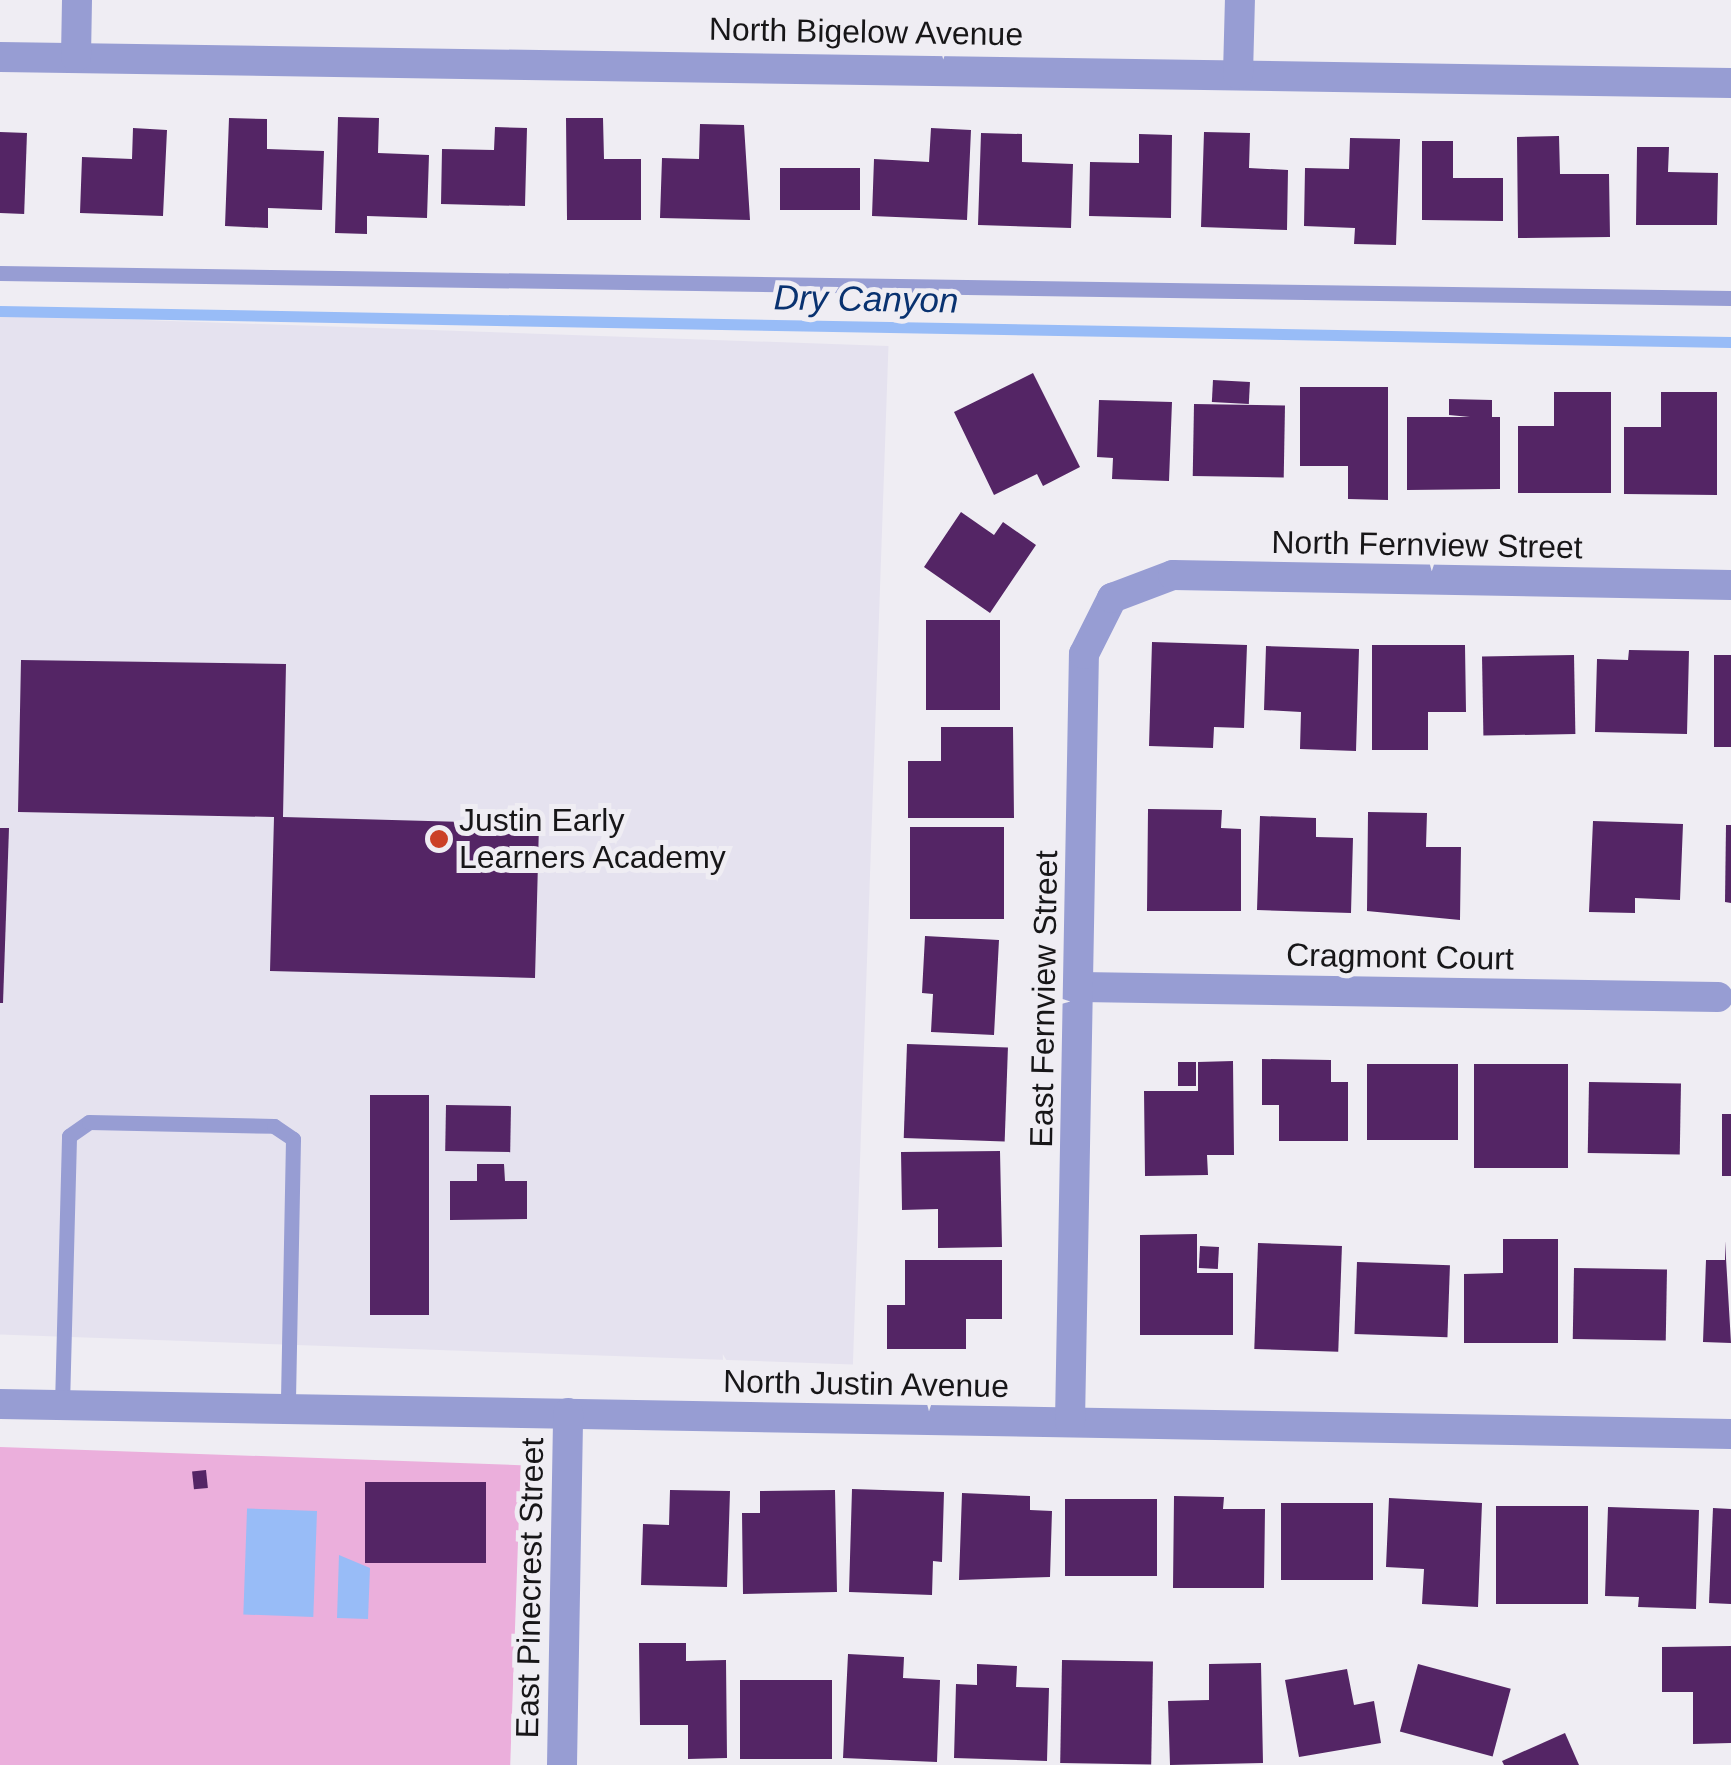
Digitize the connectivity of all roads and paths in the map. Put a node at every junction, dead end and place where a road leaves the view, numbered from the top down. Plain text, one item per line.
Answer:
1 (77, 0) edge
2 (1240, 0) edge
3 (0, 56) edge
4 (76, 58) junction
5 (1238, 74) junction
6 (1731, 83) edge
7 (0, 273) edge
8 (1731, 298) edge
9 (1731, 585) edge
10 (1124, 590) joint
11 (1081, 987) junction
12 (1718, 997) dead end
13 (0, 1404) edge
14 (62, 1405) junction
15 (288, 1409) junction
16 (568, 1413) junction
17 (1070, 1422) junction
18 (1731, 1434) edge
19 (562, 1765) edge

1 - 4 street
2 - 5 street
3 - 4 street, North Bigelow Avenue
4 - 5 street, North Bigelow Avenue
5 - 6 street, North Bigelow Avenue
7 - 8 lane
9 - 10 street, North Fernview Street
10 - 11 street, East Fernview Street
11 - 12 street, Cragmont Court
11 - 17 street, East Fernview Street
13 - 14 street, North Justin Avenue
14 - 15 street, North Justin Avenue
14 - 15 lane
15 - 16 street, North Justin Avenue
16 - 17 street, North Justin Avenue
16 - 19 street, East Pinecrest Street
17 - 18 street, North Justin Avenue

